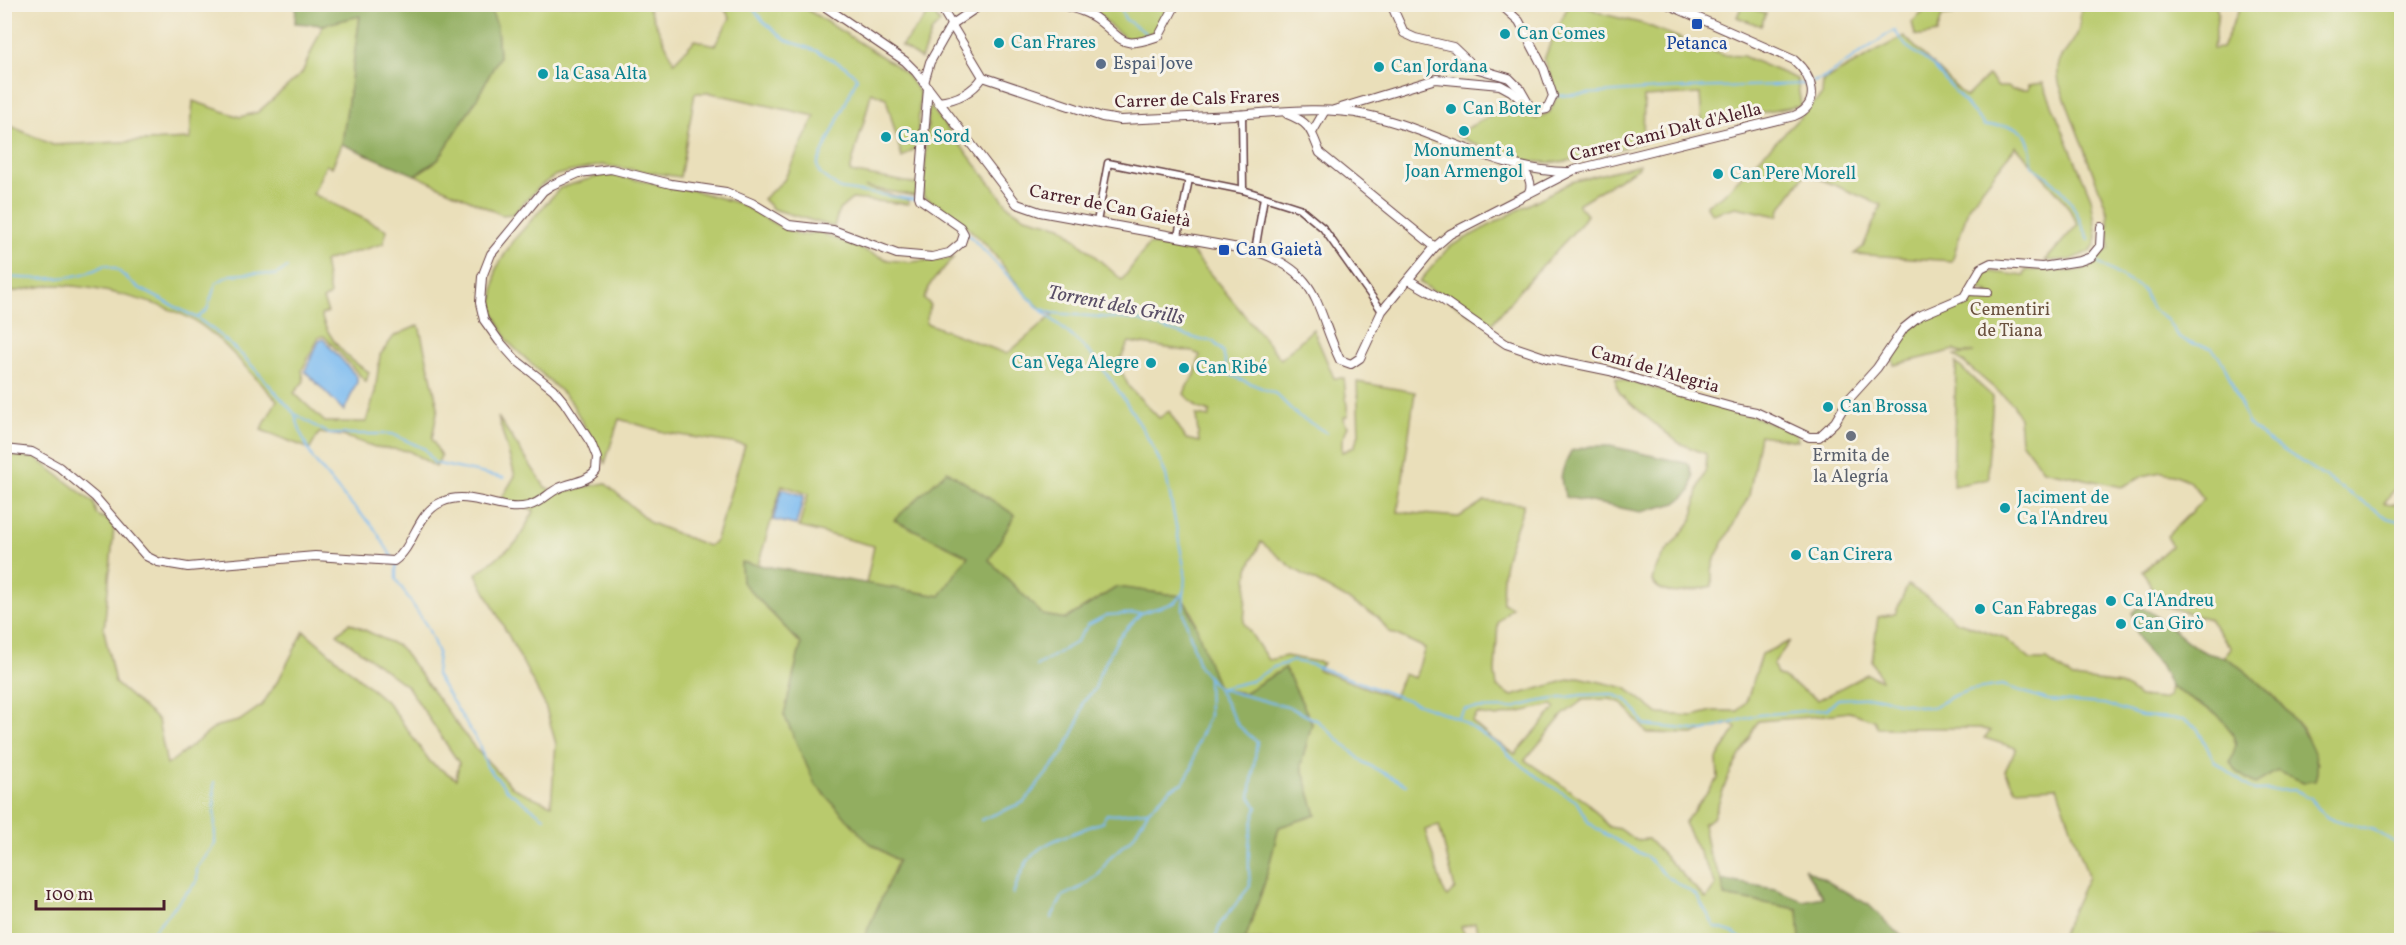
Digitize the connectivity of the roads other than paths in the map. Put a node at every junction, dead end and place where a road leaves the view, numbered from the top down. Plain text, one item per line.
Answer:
1 (821, 4) edge
2 (939, 4) edge
3 (982, 4) edge
4 (1058, 4) edge
5 (1176, 4) edge
6 (1391, 4) edge
7 (1500, 4) edge
8 (1667, 4) edge
9 (951, 25) junction
10 (983, 77) junction
11 (926, 86) junction
12 (938, 102) junction
13 (1530, 107) junction
14 (1283, 112) junction
15 (1327, 112) junction
16 (1242, 114) junction
17 (1313, 131) junction
18 (1516, 166) junction
19 (1569, 172) junction
20 (1189, 178) junction
21 (1243, 190) junction
22 (1529, 192) junction
23 (1264, 197) junction
24 (1096, 222) junction
25 (2101, 227) dead end
26 (1178, 236) junction
27 (1435, 247) junction
28 (1256, 251) junction
29 (1409, 280) junction
30 (1968, 291) junction
31 (1988, 292) dead end
32 (1382, 311) junction
33 (1346, 364) joint
34 (4, 449) edge

1 - 11 street, Carrer de Can Gaietà
2 - 9 street
3 - 9 street
4 - 5 street
6 - 13 street
7 - 13 street
8 - 19 street, Carrer Camí Dalt d'Alella
9 - 10 street
9 - 11 street
10 - 12 street
10 - 16 street, Carrer de Cals Frares
11 - 12 street, Carrer de Can Gaietà
11 - 34 street
12 - 24 street, Carrer de Can Gaietà
13 - 15 street
14 - 15 street, Carrer de Cals Frares
14 - 16 street, Carrer de Cals Frares
14 - 17 street
15 - 17 street
15 - 18 street, Carrer de Cals Frares
16 - 21 street
17 - 27 street
18 - 19 street, Carrer de Cals Frares
18 - 22 street
19 - 22 street, Carrer Camí Dalt d'Alella
20 - 21 street
20 - 24 street
20 - 26 street
21 - 23 street
22 - 27 street, Carrer Camí Dalt d'Alella
23 - 28 street
23 - 32 street
24 - 26 street, Carrer de Can Gaietà
25 - 30 street
26 - 28 street, Carrer de Can Gaietà
27 - 29 street, Carrer Camí Dalt d'Alella
28 - 33 street, Carrer de Can Gaietà
29 - 30 street, Camí de l'Alegria
29 - 32 street, Carrer Camí Dalt d'Alella
30 - 31 street
32 - 33 street, Carrer Camí Dalt d'Alella

